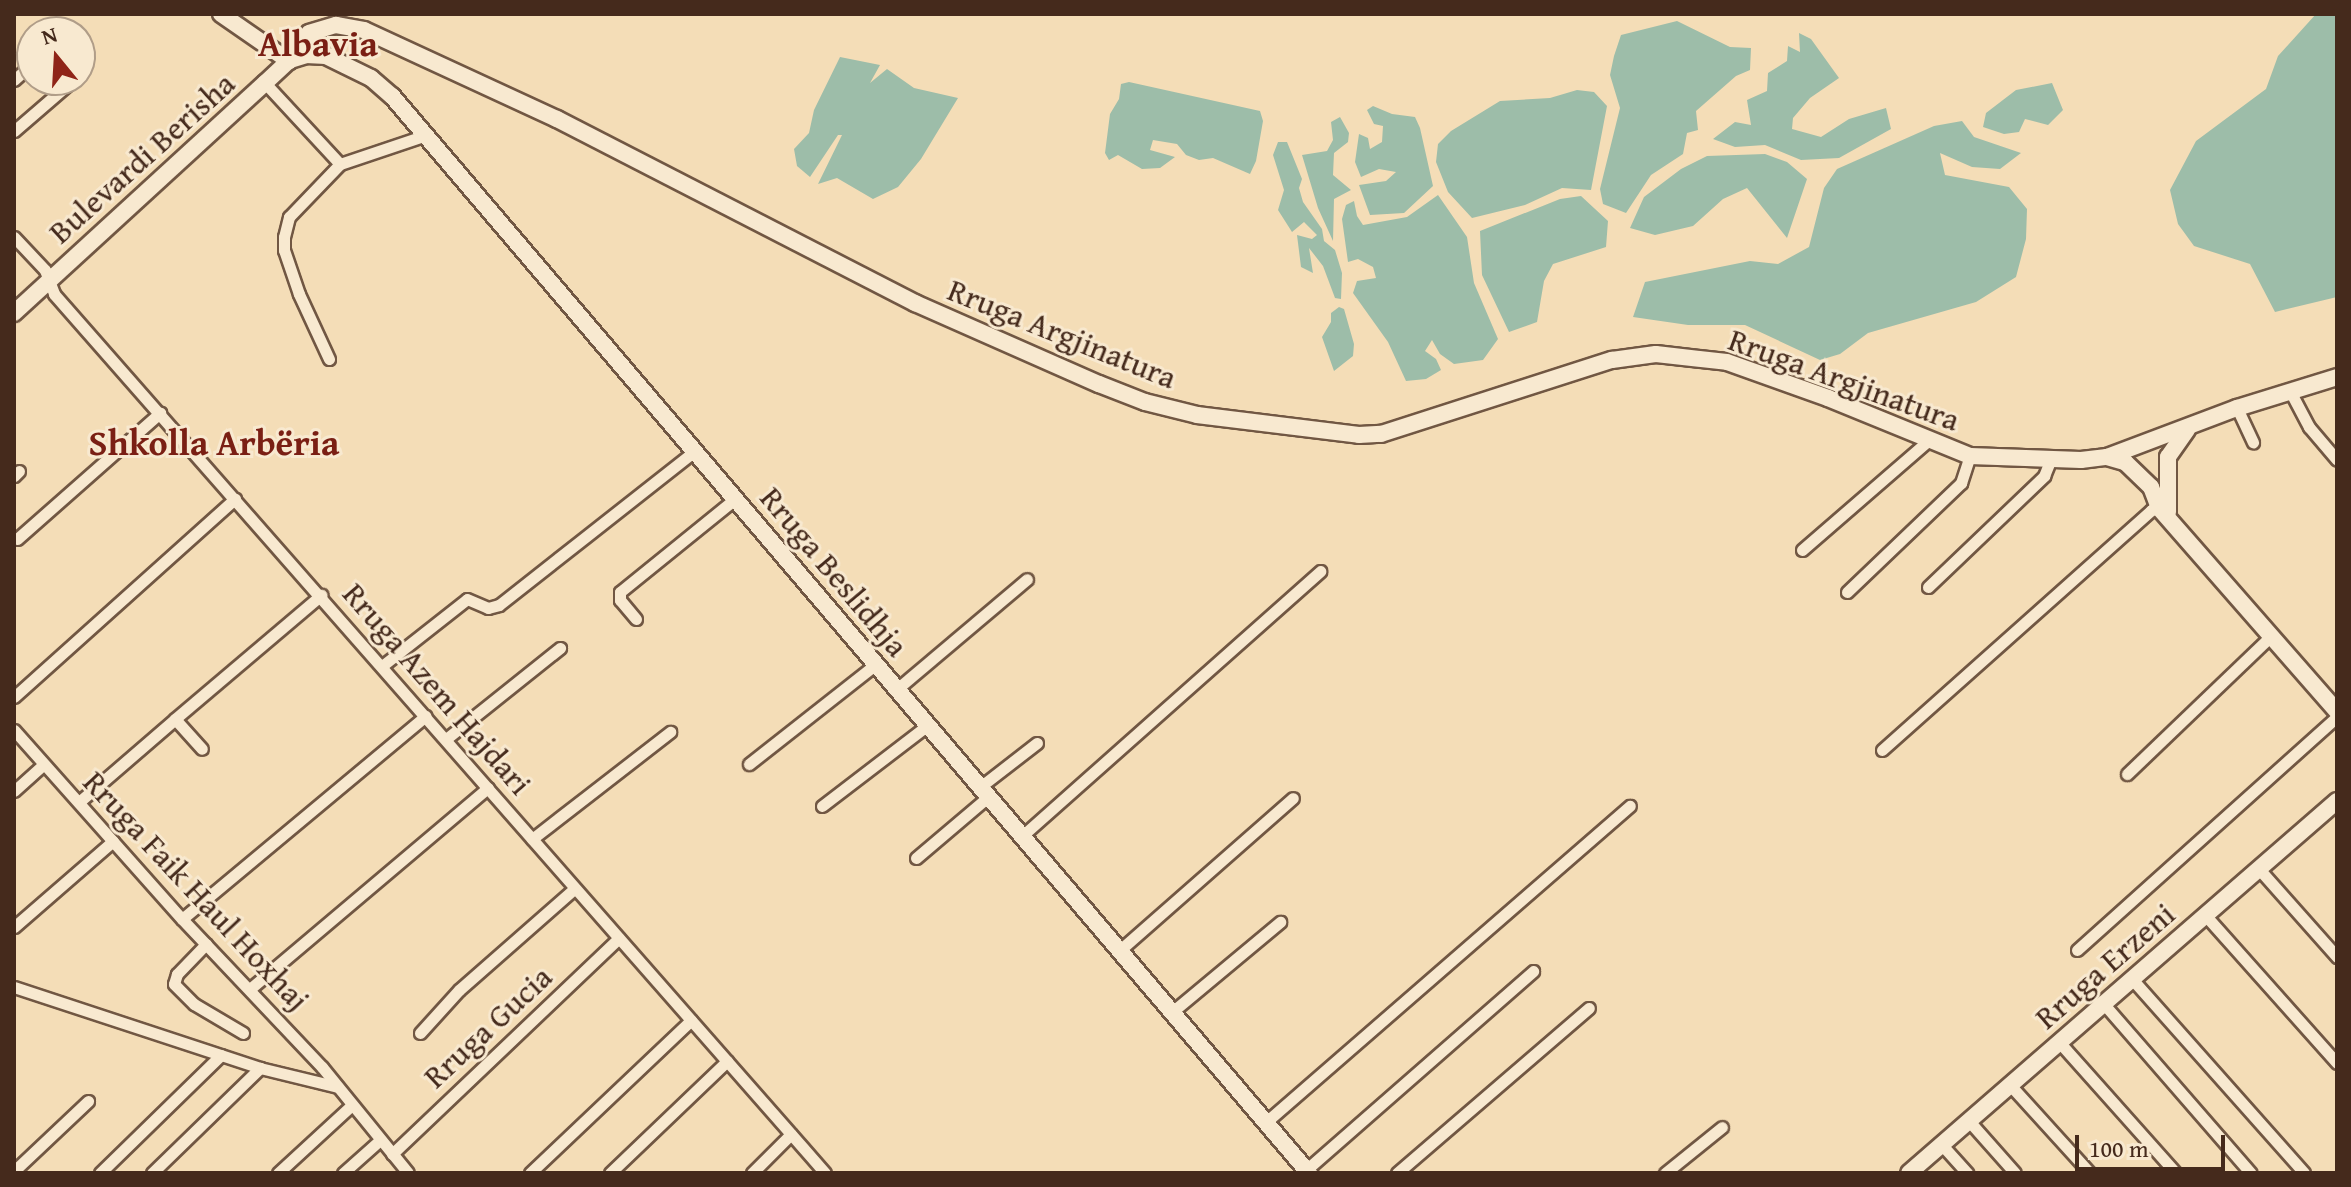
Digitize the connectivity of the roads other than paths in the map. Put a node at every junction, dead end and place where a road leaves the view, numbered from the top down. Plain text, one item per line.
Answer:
1 (221, 14) edge
2 (364, 30) junction
3 (311, 35) junction
4 (330, 41) junction
5 (317, 54) junction
6 (289, 61) junction
7 (344, 64) junction
8 (265, 83) junction
9 (54, 96) edge
10 (14, 131) edge
11 (426, 135) junction
12 (340, 164) junction
13 (14, 237) edge
14 (49, 281) junction
15 (14, 313) edge
16 (329, 359) dead end
17 (2337, 377) edge
18 (2290, 391) junction
19 (2237, 408) junction
20 (160, 413) junction
21 (2188, 429) junction
22 (1928, 441) junction
23 (2253, 443) dead end
24 (2145, 444) junction
25 (695, 451) junction
26 (1970, 456) junction
27 (2107, 457) junction
28 (2337, 460) edge
29 (2050, 461) junction
30 (2168, 463) junction
31 (2138, 473) junction
32 (235, 499) junction
33 (735, 499) junction
34 (2164, 514) junction
35 (17, 539) dead end
36 (1802, 550) dead end
37 (1320, 571) dead end
38 (1027, 579) dead end
39 (1928, 587) dead end
40 (1847, 592) dead end
41 (321, 595) junction
42 (636, 619) dead end
43 (2271, 636) junction
44 (560, 648) dead end
45 (876, 664) junction
46 (382, 666) junction
47 (897, 689) junction
48 (14, 697) edge
49 (2337, 711) edge
50 (426, 716) junction
51 (2337, 717) edge
52 (175, 719) junction
53 (928, 725) junction
54 (14, 730) edge
55 (670, 732) dead end
56 (446, 739) junction
57 (1037, 743) dead end
58 (202, 749) dead end
59 (1882, 750) dead end
60 (44, 764) junction
61 (749, 764) dead end
62 (2127, 774) dead end
63 (488, 788) junction
64 (14, 791) edge
65 (984, 792) junction
66 (1293, 798) dead end
67 (2337, 801) edge
68 (79, 802) junction
69 (822, 806) dead end
70 (1630, 806) dead end
71 (1022, 836) junction
72 (532, 839) junction
73 (113, 841) junction
74 (916, 858) dead end
75 (2259, 869) junction
76 (575, 888) junction
77 (2206, 916) junction
78 (182, 919) junction
79 (1280, 922) dead end
80 (14, 927) edge
81 (619, 938) junction
82 (206, 944) junction
83 (1120, 950) junction
84 (2077, 950) dead end
85 (2337, 957) edge
86 (1533, 971) dead end
87 (2132, 979) junction
88 (14, 987) edge
89 (251, 988) junction
90 (2103, 1003) junction
91 (1589, 1008) dead end
92 (1172, 1012) junction
93 (691, 1020) junction
94 (243, 1033) dead end
95 (420, 1033) dead end
96 (2060, 1043) junction
97 (221, 1055) junction
98 (727, 1061) junction
99 (2337, 1063) edge
100 (260, 1068) junction
101 (2011, 1086) junction
102 (339, 1087) junction
103 (88, 1101) dead end
104 (352, 1105) junction
105 (1969, 1121) junction
106 (1266, 1122) junction
107 (1722, 1127) dead end
108 (791, 1134) junction
109 (380, 1140) junction
110 (1942, 1145) junction
111 (392, 1154) junction
112 (14, 1171) edge
113 (1308, 1171) edge
114 (100, 1173) edge
115 (152, 1173) edge
116 (278, 1173) edge
117 (343, 1173) edge
118 (408, 1173) edge
119 (530, 1173) edge
120 (610, 1173) edge
121 (752, 1173) edge
122 (825, 1173) edge
123 (1397, 1173) edge
124 (1665, 1173) edge
125 (1909, 1173) edge
126 (1967, 1173) edge
127 (2015, 1173) edge
128 (2090, 1173) edge
129 (2176, 1173) edge
130 (2251, 1173) edge
131 (2304, 1173) edge

1 - 6 street
2 - 3 street, Rruga Argjinatura
2 - 4 street
2 - 22 street, Rruga Argjinatura
3 - 4 street
3 - 5 street
3 - 6 street, Bulevardi Berisha
4 - 5 street
4 - 7 street
5 - 6 street
5 - 7 street, Rruga Beslidhja
6 - 8 street, Bulevardi Berisha
7 - 11 street, Rruga Beslidhja
8 - 12 street
8 - 14 street, Bulevardi Berisha
9 - 10 street
11 - 12 street
11 - 25 street, Rruga Beslidhja
12 - 16 street
13 - 14 street, Rruga Azem Hajdari
14 - 15 street, Bulevardi Berisha
14 - 20 street, Rruga Azem Hajdari
17 - 18 street
18 - 19 street
18 - 28 street
19 - 21 street
19 - 23 street
20 - 32 street, Rruga Azem Hajdari
20 - 35 street
21 - 24 street
21 - 30 street
22 - 26 street, Rruga Argjinatura
22 - 36 street
24 - 27 street
24 - 30 street
24 - 31 street
25 - 33 street, Rruga Beslidhja
25 - 46 street
26 - 29 street, Rruga Argjinatura
26 - 40 street
27 - 29 street, Rruga Argjinatura
27 - 31 street
29 - 39 street
30 - 31 street
30 - 34 street
31 - 34 street
32 - 41 street, Rruga Azem Hajdari
32 - 48 street
33 - 42 street
33 - 45 street, Rruga Beslidhja
34 - 43 street
34 - 59 street
37 - 71 street
38 - 47 street
41 - 46 street, Rruga Azem Hajdari
41 - 52 street
43 - 49 street
43 - 62 street
44 - 56 street
45 - 47 street, Rruga Beslidhja
45 - 61 street
46 - 50 street, Rruga Azem Hajdari
47 - 53 street, Rruga Beslidhja
50 - 56 street, Rruga Azem Hajdari
50 - 78 street
51 - 84 street
52 - 58 street
52 - 68 street
53 - 65 street, Rruga Beslidhja
53 - 69 street
54 - 60 street, Rruga Faik Haul Hoxhaj
55 - 72 street
56 - 63 street, Rruga Azem Hajdari
57 - 65 street
60 - 64 street
60 - 68 street, Rruga Faik Haul Hoxhaj
63 - 72 street, Rruga Azem Hajdari
63 - 89 street
65 - 71 street, Rruga Beslidhja
65 - 74 street
66 - 83 street
67 - 75 street, Rruga Erzeni
68 - 73 street, Rruga Faik Haul Hoxhaj
70 - 106 street
71 - 83 street, Rruga Beslidhja
72 - 76 street, Rruga Azem Hajdari
73 - 78 street, Rruga Faik Haul Hoxhaj
73 - 80 street
75 - 77 street, Rruga Erzeni
75 - 85 street
76 - 81 street, Rruga Azem Hajdari
76 - 95 street
77 - 87 street, Rruga Erzeni
77 - 99 street
78 - 82 street, Rruga Faik Haul Hoxhaj
79 - 92 street
81 - 93 street, Rruga Azem Hajdari
81 - 111 street, Rruga Gucia
82 - 89 street, Rruga Faik Haul Hoxhaj
82 - 94 street
83 - 92 street, Rruga Beslidhja
86 - 113 street
87 - 90 street, Rruga Erzeni
87 - 131 street
88 - 97 street
89 - 102 street, Rruga Faik Haul Hoxhaj
90 - 96 street, Rruga Erzeni
90 - 130 street
91 - 123 street
92 - 106 street, Rruga Beslidhja
93 - 98 street, Rruga Azem Hajdari
93 - 119 street
96 - 101 street, Rruga Erzeni
96 - 129 street
97 - 100 street
97 - 114 street
98 - 108 street, Rruga Azem Hajdari
98 - 120 street
100 - 102 street
100 - 115 street
101 - 105 street, Rruga Erzeni
101 - 128 street
102 - 104 street, Rruga Faik Haul Hoxhaj
103 - 112 street
104 - 109 street, Rruga Faik Haul Hoxhaj
104 - 116 street
105 - 110 street, Rruga Erzeni
105 - 127 street
106 - 113 street, Rruga Beslidhja
107 - 124 street
108 - 121 street
108 - 122 street, Rruga Azem Hajdari
109 - 111 street, Rruga Faik Haul Hoxhaj
109 - 117 street
110 - 125 street, Rruga Erzeni
110 - 126 street
111 - 118 street, Rruga Faik Haul Hoxhaj

